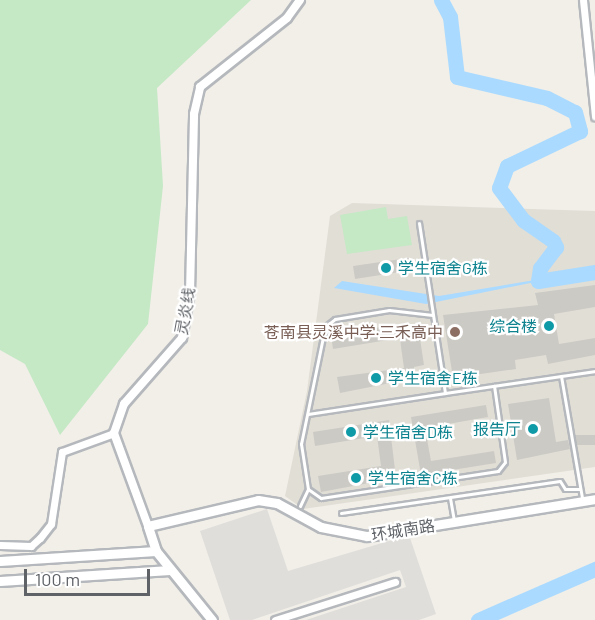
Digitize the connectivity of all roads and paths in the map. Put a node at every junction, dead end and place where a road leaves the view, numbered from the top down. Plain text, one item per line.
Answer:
1 (300, 0) edge
2 (583, 0) edge
3 (595, 116) edge
4 (419, 223) dead end
5 (433, 315) junction
6 (595, 371) edge
7 (561, 376) junction
8 (494, 386) junction
9 (445, 393) junction
10 (308, 414) junction
11 (114, 433) junction
12 (308, 489) junction
13 (580, 489) junction
14 (450, 498) junction
15 (595, 499) edge
16 (582, 501) junction
17 (300, 506) dead end
18 (341, 513) dead end
19 (454, 522) junction
20 (148, 526) junction
21 (0, 544) edge
22 (156, 551) junction
23 (0, 561) edge
24 (170, 570) junction
25 (0, 581) edge
26 (395, 582) dead end
27 (212, 620) edge
28 (275, 620) edge

1 - 11 street, 灵炎线
2 - 3 street
4 - 5 lane
5 - 9 lane
5 - 10 lane
6 - 7 lane
7 - 8 lane
7 - 13 lane
8 - 9 lane
8 - 12 lane
9 - 10 lane
10 - 12 lane
11 - 20 street
11 - 21 street
12 - 17 lane
13 - 14 lane
13 - 16 lane
14 - 18 lane
14 - 19 lane
15 - 16 main road, 环城南路
16 - 19 main road, 环城南路
19 - 20 main road, 环城南路
20 - 22 main road
22 - 23 main road
22 - 24 main road
24 - 25 main road
24 - 27 main road
26 - 28 street

